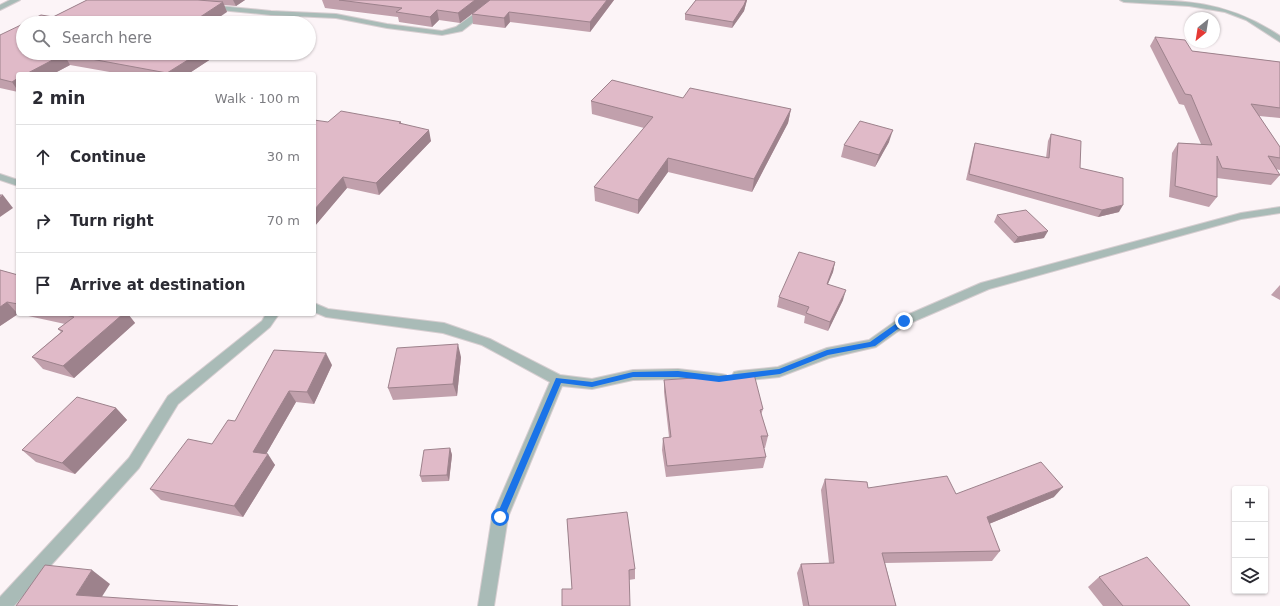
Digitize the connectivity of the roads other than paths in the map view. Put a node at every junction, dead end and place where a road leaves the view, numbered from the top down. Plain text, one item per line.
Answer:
1 (16, 0) edge
2 (498, 0) edge
3 (1124, 0) edge
4 (203, 6) edge
5 (0, 8) edge
6 (1280, 40) edge
7 (0, 177) edge
8 (16, 182) edge
9 (1280, 210) edge
10 (316, 308) edge
11 (272, 316) edge
12 (558, 380) junction
13 (3, 606) edge
14 (486, 606) edge

1 - 5 street
2 - 4 street
3 - 6 street
7 - 8 street
9 - 12 street
10 - 12 street
11 - 13 street
12 - 14 street

